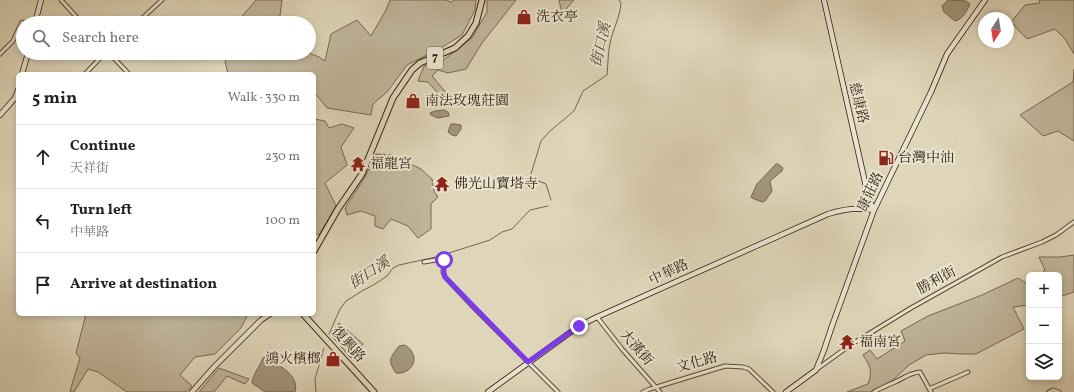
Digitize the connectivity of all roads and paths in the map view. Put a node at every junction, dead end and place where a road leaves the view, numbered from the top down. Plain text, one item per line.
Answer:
1 (41, 0) edge
2 (61, 0) edge
3 (162, 0) edge
4 (482, 0) edge
5 (824, 0) edge
6 (985, 0) edge
7 (37, 16) edge
8 (76, 16) edge
9 (145, 16) edge
10 (16, 35) edge
11 (0, 54) edge
12 (26, 60) edge
13 (98, 60) edge
14 (116, 60) edge
15 (23, 72) edge
16 (87, 72) edge
17 (127, 72) edge
18 (16, 95) edge
19 (0, 115) edge
20 (874, 210) junction
21 (1074, 222) edge
22 (316, 248) edge
23 (424, 262) dead end
24 (267, 316) edge
25 (305, 316) edge
26 (597, 317) junction
27 (528, 362) junction
28 (816, 370) junction
29 (968, 372) dead end
30 (656, 387) junction
31 (930, 391) edge
32 (192, 392) edge
33 (374, 392) edge
34 (488, 392) edge
35 (558, 392) edge
36 (643, 392) edge
37 (660, 392) edge
38 (773, 392) edge
39 (786, 392) edge
40 (874, 392) edge
41 (1049, 392) edge
42 (1059, 392) edge

1 - 7 street
2 - 8 street
3 - 9 street
4 - 22 main road, 7
5 - 20 street, 慈康路
6 - 20 street, 康莊路
10 - 11 street
12 - 15 street
13 - 16 street
14 - 17 street
18 - 19 street
20 - 26 street, 中華路
20 - 28 street, 康莊路
21 - 28 street, 勝利街
23 - 27 street
24 - 32 street
25 - 33 main road, 復興路
26 - 27 street, 中華路
26 - 30 street, 大漢街
27 - 34 street, 中華路
27 - 35 street
28 - 39 street
29 - 31 street
30 - 36 street, 文化路
30 - 37 street, 大漢街
30 - 38 street, 文化路
31 - 40 street
41 - 42 street

